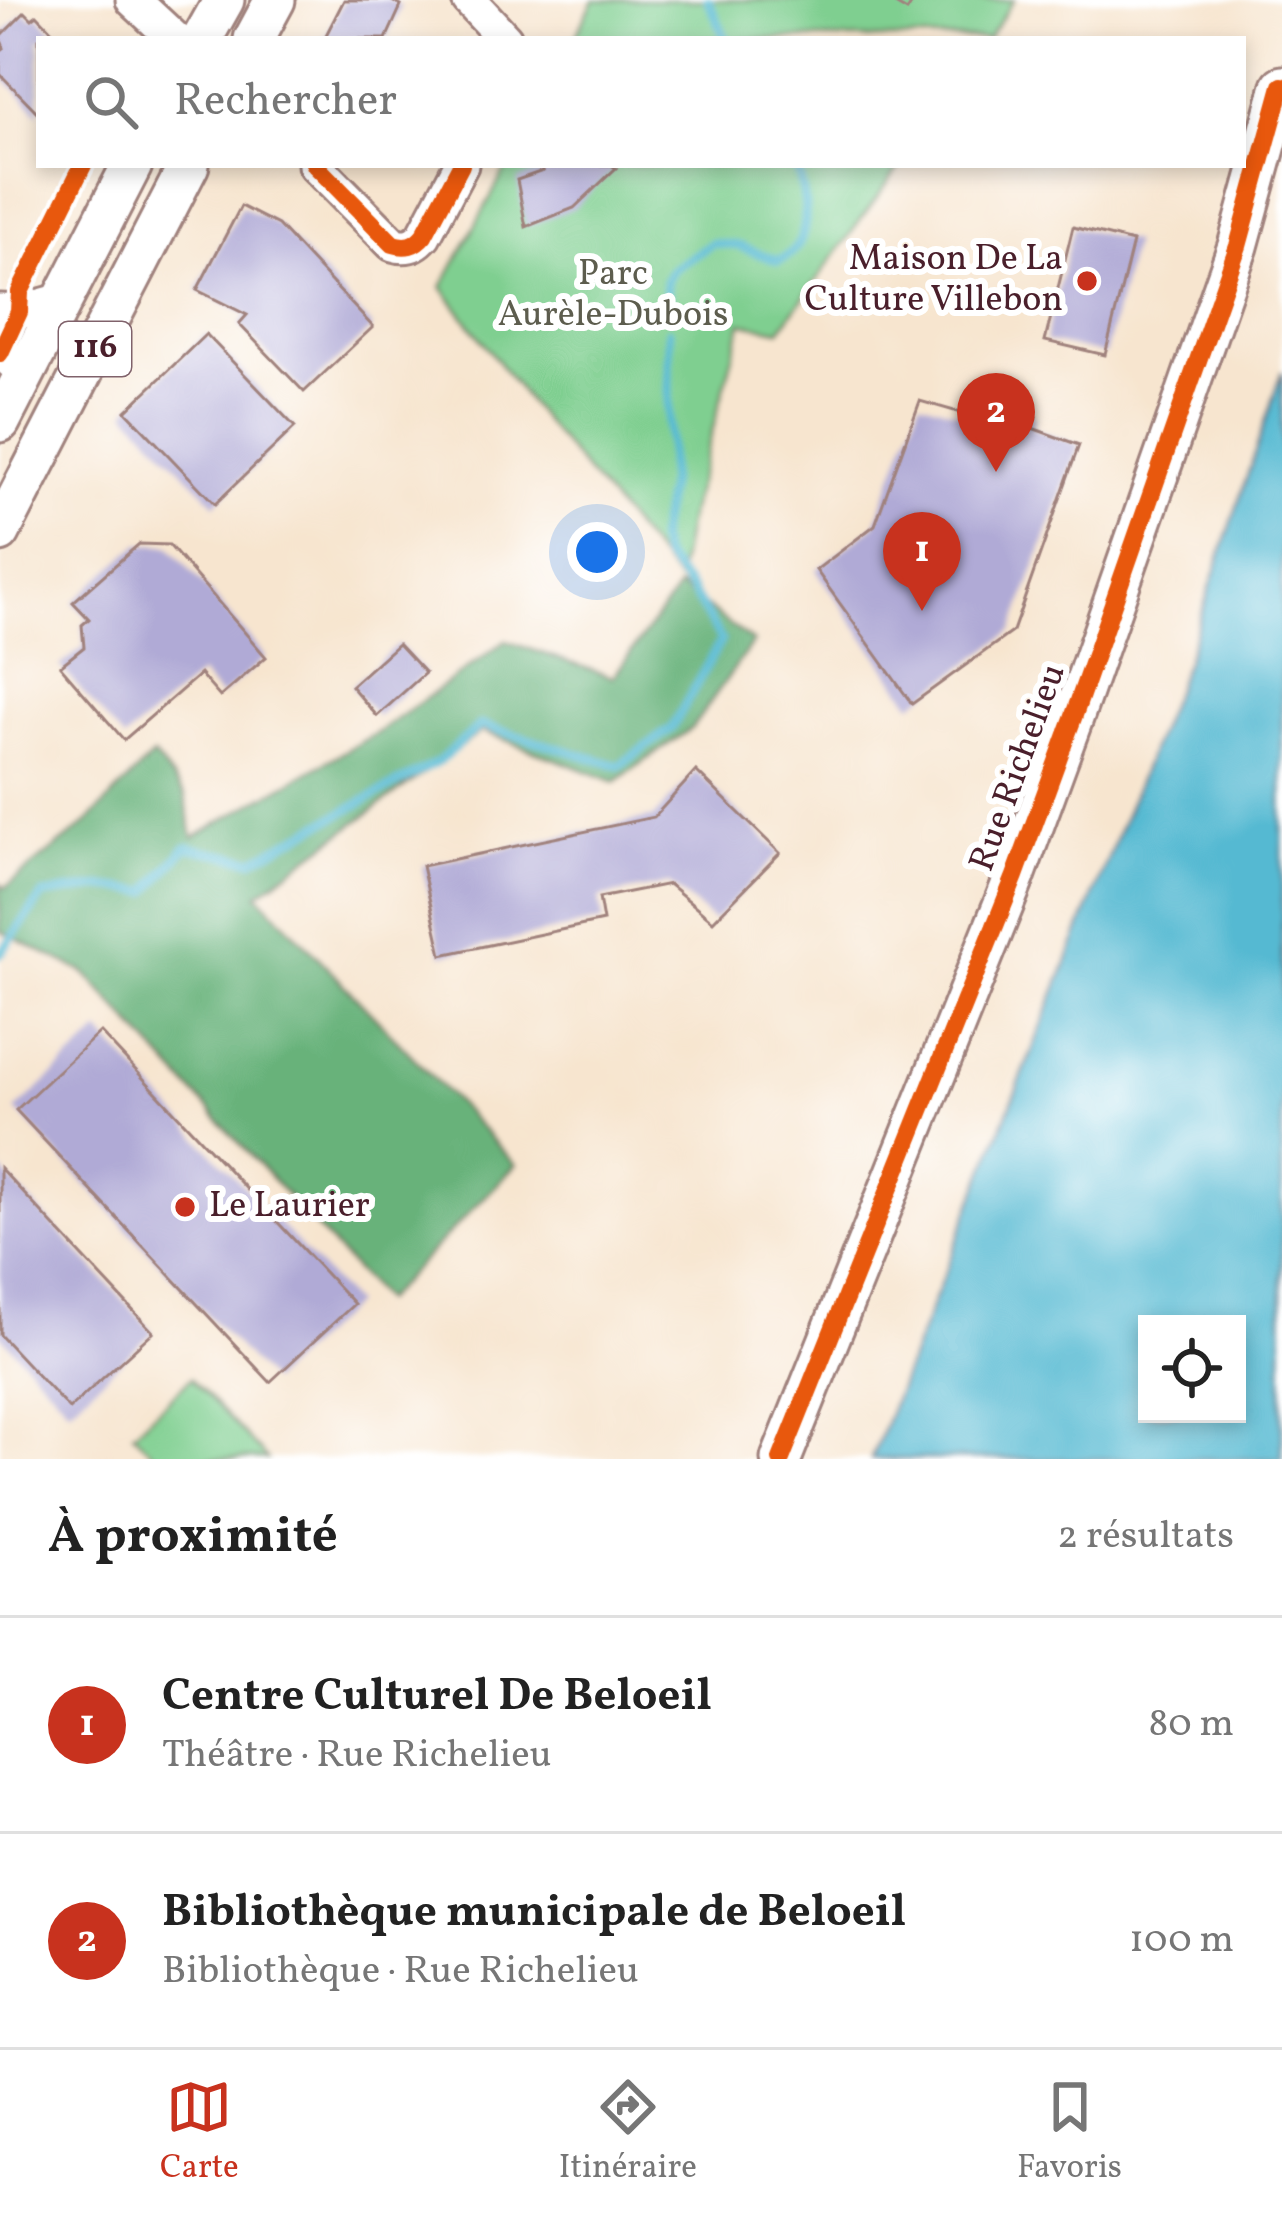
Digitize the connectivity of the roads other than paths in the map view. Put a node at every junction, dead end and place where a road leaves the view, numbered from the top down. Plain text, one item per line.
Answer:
1 (133, 0) edge
2 (224, 0) edge
3 (275, 0) edge
4 (469, 0) edge
5 (173, 36) edge
6 (204, 36) edge
7 (256, 36) edge
8 (502, 36) edge
9 (1282, 86) edge
10 (130, 168) edge
11 (186, 168) edge
12 (318, 168) edge
13 (459, 168) edge
14 (63, 300) junction
15 (0, 311) edge
16 (13, 362) edge
17 (0, 422) edge
18 (0, 532) edge
19 (782, 1459) edge

1 - 5 street
2 - 6 main road
3 - 7 main road
4 - 8 street
9 - 19 main road, Rue Richelieu
10 - 14 main road, 116
11 - 18 main road, 116
12 - 13 street
14 - 15 street
14 - 16 main road, 116
16 - 17 main road, 116

